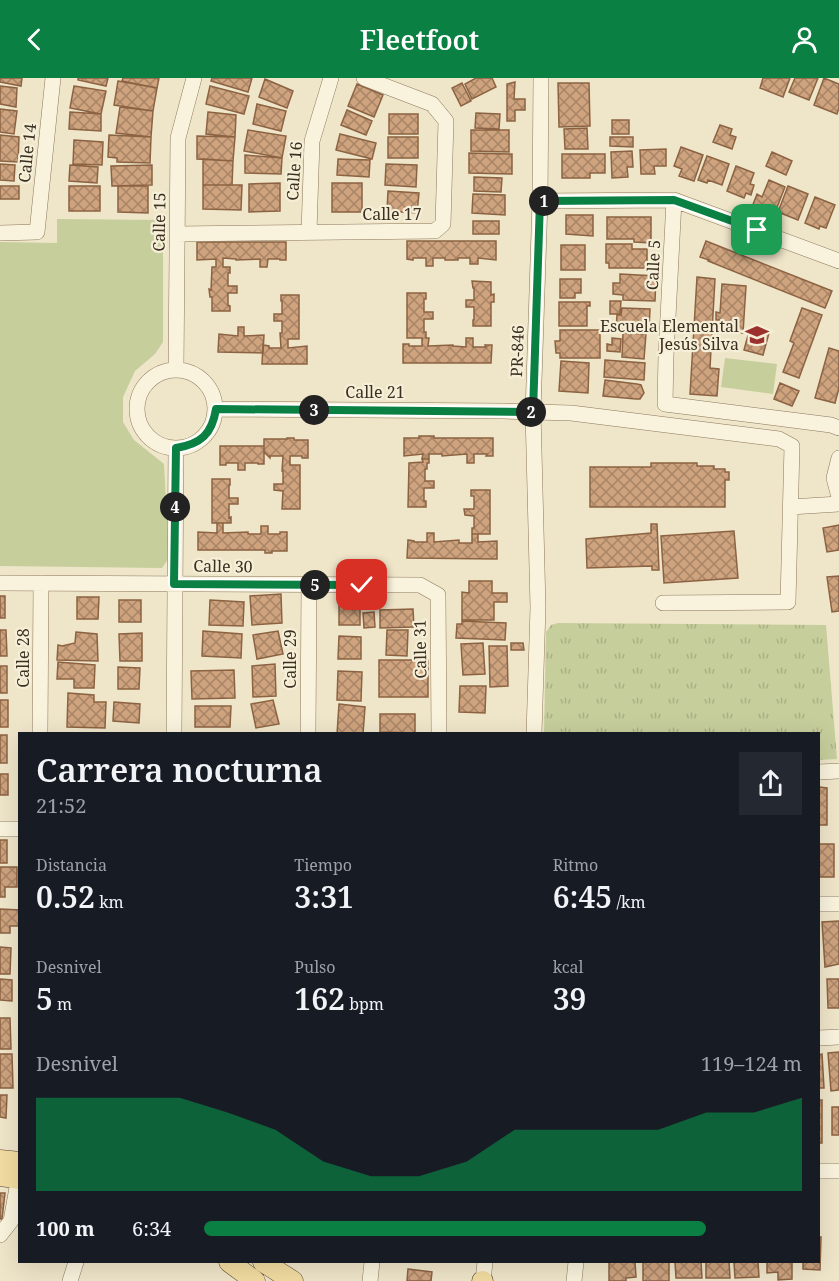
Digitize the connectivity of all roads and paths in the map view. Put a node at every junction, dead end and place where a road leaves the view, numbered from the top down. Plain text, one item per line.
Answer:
1 (53, 78) edge
2 (195, 78) edge
3 (331, 78) edge
4 (364, 78) edge
5 (541, 78) edge
6 (674, 200) junction
7 (540, 201) junction
8 (0, 232) edge
9 (309, 232) junction
10 (177, 234) junction
11 (839, 261) edge
12 (176, 369) junction
13 (216, 409) junction
14 (533, 412) junction
15 (839, 428) edge
16 (176, 448) junction
17 (839, 458) edge
18 (839, 497) edge
19 (839, 504) edge
20 (790, 507) junction
21 (0, 583) edge
22 (41, 583) junction
23 (174, 584) junction
24 (309, 585) junction
25 (410, 585) joint
26 (663, 603) dead end
27 (40, 732) edge
28 (174, 732) edge
29 (308, 732) edge
30 (439, 732) edge
31 (534, 732) edge
32 (839, 771) edge
33 (820, 772) edge
34 (0, 829) edge
35 (18, 829) edge
36 (820, 904) edge
37 (839, 904) edge
38 (839, 1037) edge
39 (820, 1038) edge
40 (0, 1160) edge
41 (820, 1171) edge
42 (839, 1171) edge
43 (15, 1173) edge
44 (0, 1236) edge
45 (76, 1263) edge
46 (230, 1263) edge
47 (265, 1263) edge
48 (372, 1263) edge
49 (485, 1263) edge
50 (576, 1263) edge
51 (70, 1281) edge
52 (255, 1281) edge
53 (293, 1281) edge
54 (370, 1281) edge
55 (483, 1281) edge
56 (574, 1281) edge

1 - 8 street, Calle 14
2 - 10 street, Calle 15
3 - 9 street, Calle 16
4 - 9 street, Calle 17
5 - 7 street, PR-846 / PR-846
6 - 7 street
6 - 11 street
6 - 15 street, Calle 5
7 - 14 street, PR-846 / PR-846
9 - 10 street, Calle 17
10 - 12 street, Calle 15
12 - 13 street
12 - 16 street
13 - 14 street, Calle 21
13 - 16 street
14 - 20 street, Calle 21
14 - 31 street, PR-846 / PR-846
16 - 23 street
17 - 18 street
19 - 20 street
20 - 26 street
21 - 22 street, Calle 30
22 - 23 street, Calle 30
22 - 27 street, Calle 28
23 - 24 street, Calle 30
23 - 28 street
24 - 25 street, Calle 30
24 - 29 street, Calle 29
25 - 30 street, Calle 31
32 - 33 street
34 - 35 street
36 - 37 street
38 - 39 street
40 - 43 main road
41 - 42 street
43 - 44 street
45 - 51 street
46 - 52 main road
47 - 53 main road
48 - 54 street
49 - 55 street
50 - 56 street

